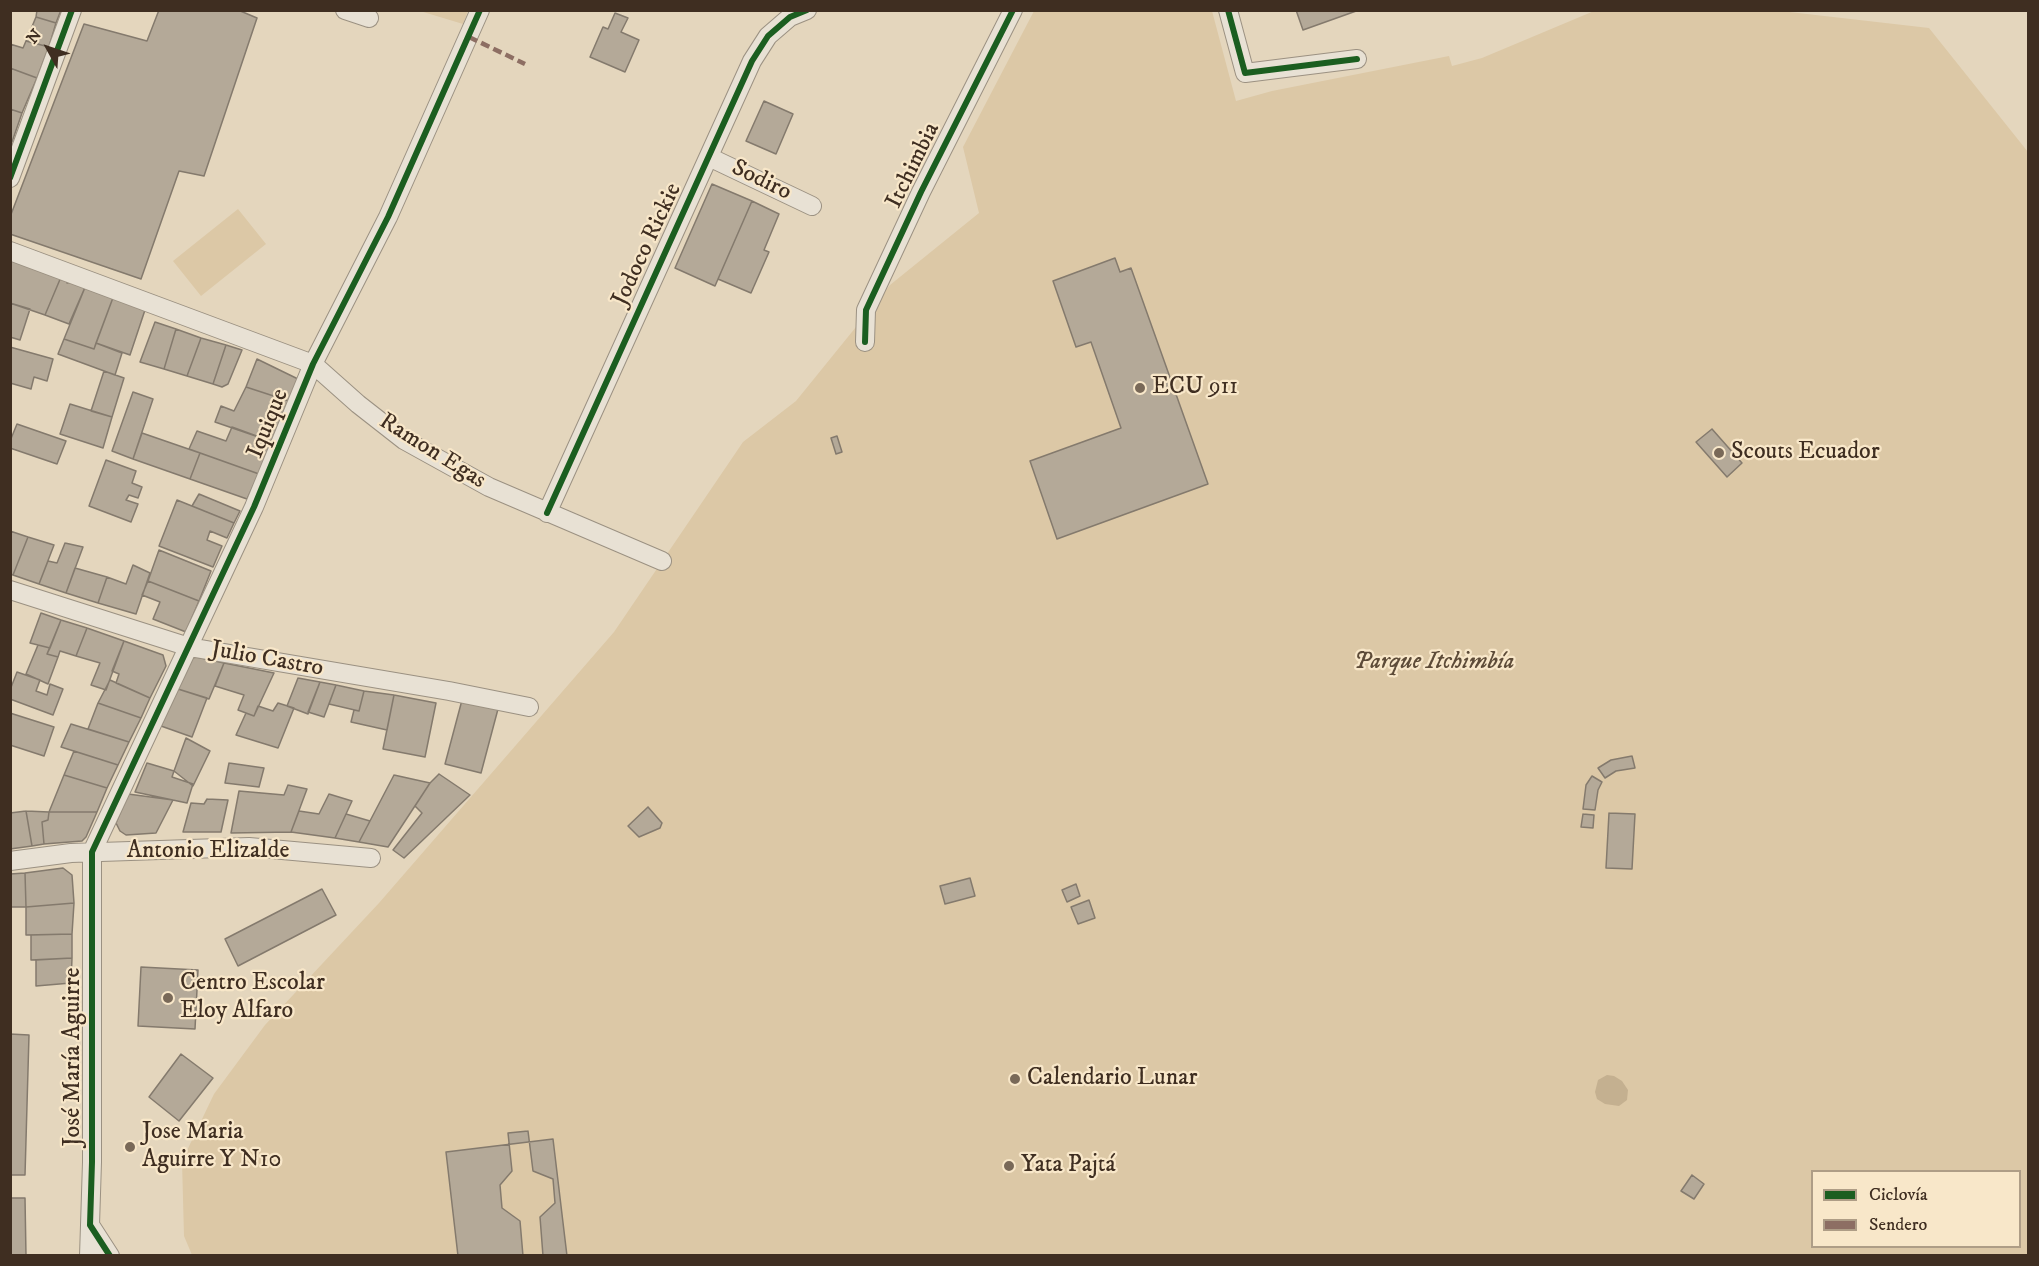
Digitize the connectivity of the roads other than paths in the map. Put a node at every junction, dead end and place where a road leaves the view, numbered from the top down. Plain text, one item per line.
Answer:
1 (72, 10) edge
2 (345, 10) edge
3 (480, 10) edge
4 (807, 10) edge
5 (1013, 10) edge
6 (1228, 10) edge
7 (369, 18) dead end
8 (1357, 59) dead end
9 (709, 157) junction
10 (10, 178) edge
11 (812, 206) dead end
12 (10, 251) edge
13 (865, 342) dead end
14 (313, 364) junction
15 (547, 513) junction
16 (662, 561) dead end
17 (10, 590) edge
18 (189, 646) junction
19 (529, 707) dead end
20 (92, 852) junction
21 (371, 858) dead end
22 (10, 861) edge
23 (90, 1226) junction
24 (89, 1256) edge
25 (110, 1256) edge

1 - 10 street
2 - 7 street
3 - 14 street, Iquique
4 - 9 street, Jodoco Rickie
5 - 13 street, Itchimbia
6 - 8 street
9 - 11 street, Sodiro
9 - 15 street, Jodoco Rickie
12 - 14 street, Ramon Egas
14 - 15 street, Ramon Egas
14 - 18 street, Iquique
15 - 16 street, Ramon Egas
17 - 18 street, Julio Castro
18 - 19 street, Julio Castro
18 - 20 street, Iquique
20 - 21 street, Antonio Elizalde
20 - 22 street, Antonio Elizalde
20 - 23 street, José María Aguirre
23 - 24 street, José María Aguirre
23 - 25 street

